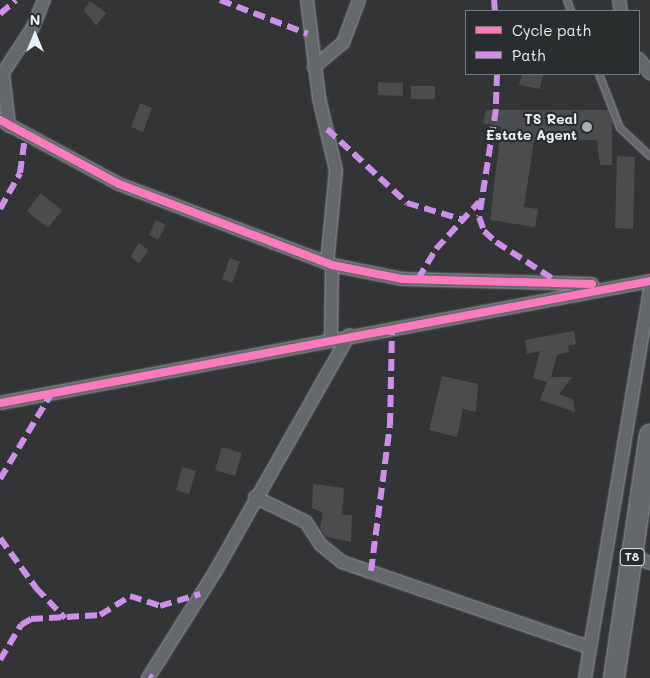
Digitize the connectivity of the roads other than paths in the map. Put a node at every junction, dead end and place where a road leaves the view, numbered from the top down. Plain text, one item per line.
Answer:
1 (44, 0) edge
2 (307, 0) edge
3 (359, 0) edge
4 (640, 61) edge
5 (314, 67) junction
6 (650, 73) edge
7 (599, 75) edge
8 (4, 123) edge
9 (650, 156) edge
10 (329, 264) junction
11 (650, 280) edge
12 (605, 286) junction
13 (650, 288) edge
14 (349, 335) junction
15 (331, 338) junction
16 (0, 403) edge
17 (650, 435) edge
18 (255, 497) junction
19 (641, 560) edge
20 (589, 647) junction
21 (148, 678) edge
22 (585, 678) edge
23 (614, 678) edge

1 - 8 street
2 - 5 street
3 - 5 street
4 - 6 street
5 - 10 street
7 - 9 lane
8 - 10 street
10 - 12 street
10 - 15 street
11 - 12 street
12 - 14 street
13 - 20 street
14 - 15 street
14 - 18 street
15 - 16 street
17 - 19 main road, T8
18 - 20 street
18 - 21 street
19 - 23 main road, T8
20 - 22 street

